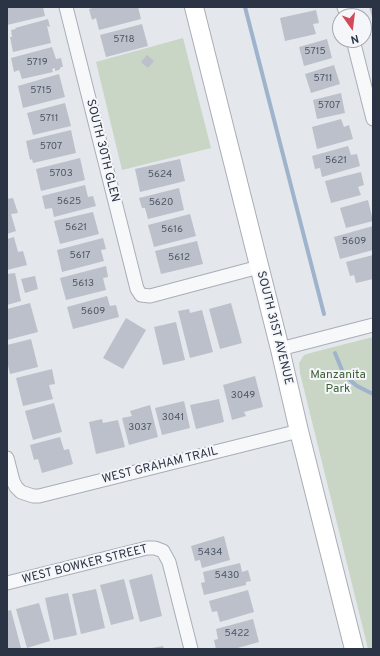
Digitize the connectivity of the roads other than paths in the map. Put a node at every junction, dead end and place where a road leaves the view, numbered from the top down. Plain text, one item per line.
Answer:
1 (66, 7) edge
2 (194, 7) edge
3 (355, 48) edge
4 (373, 119) edge
5 (260, 267) junction
6 (373, 325) edge
7 (280, 349) junction
8 (299, 431) junction
9 (7, 458) edge
10 (7, 584) edge
11 (191, 649) edge
12 (354, 649) edge

1 - 5 street, SOUTH 30TH GLEN
2 - 5 street, SOUTH 31ST AVENUE
3 - 4 street
5 - 7 street, SOUTH 31ST AVENUE
6 - 7 street
7 - 8 street, SOUTH 31ST AVENUE
8 - 9 street, WEST GRAHAM TRAIL
8 - 12 street, SOUTH 31ST AVENUE
10 - 11 street, WEST BOWKER STREET

